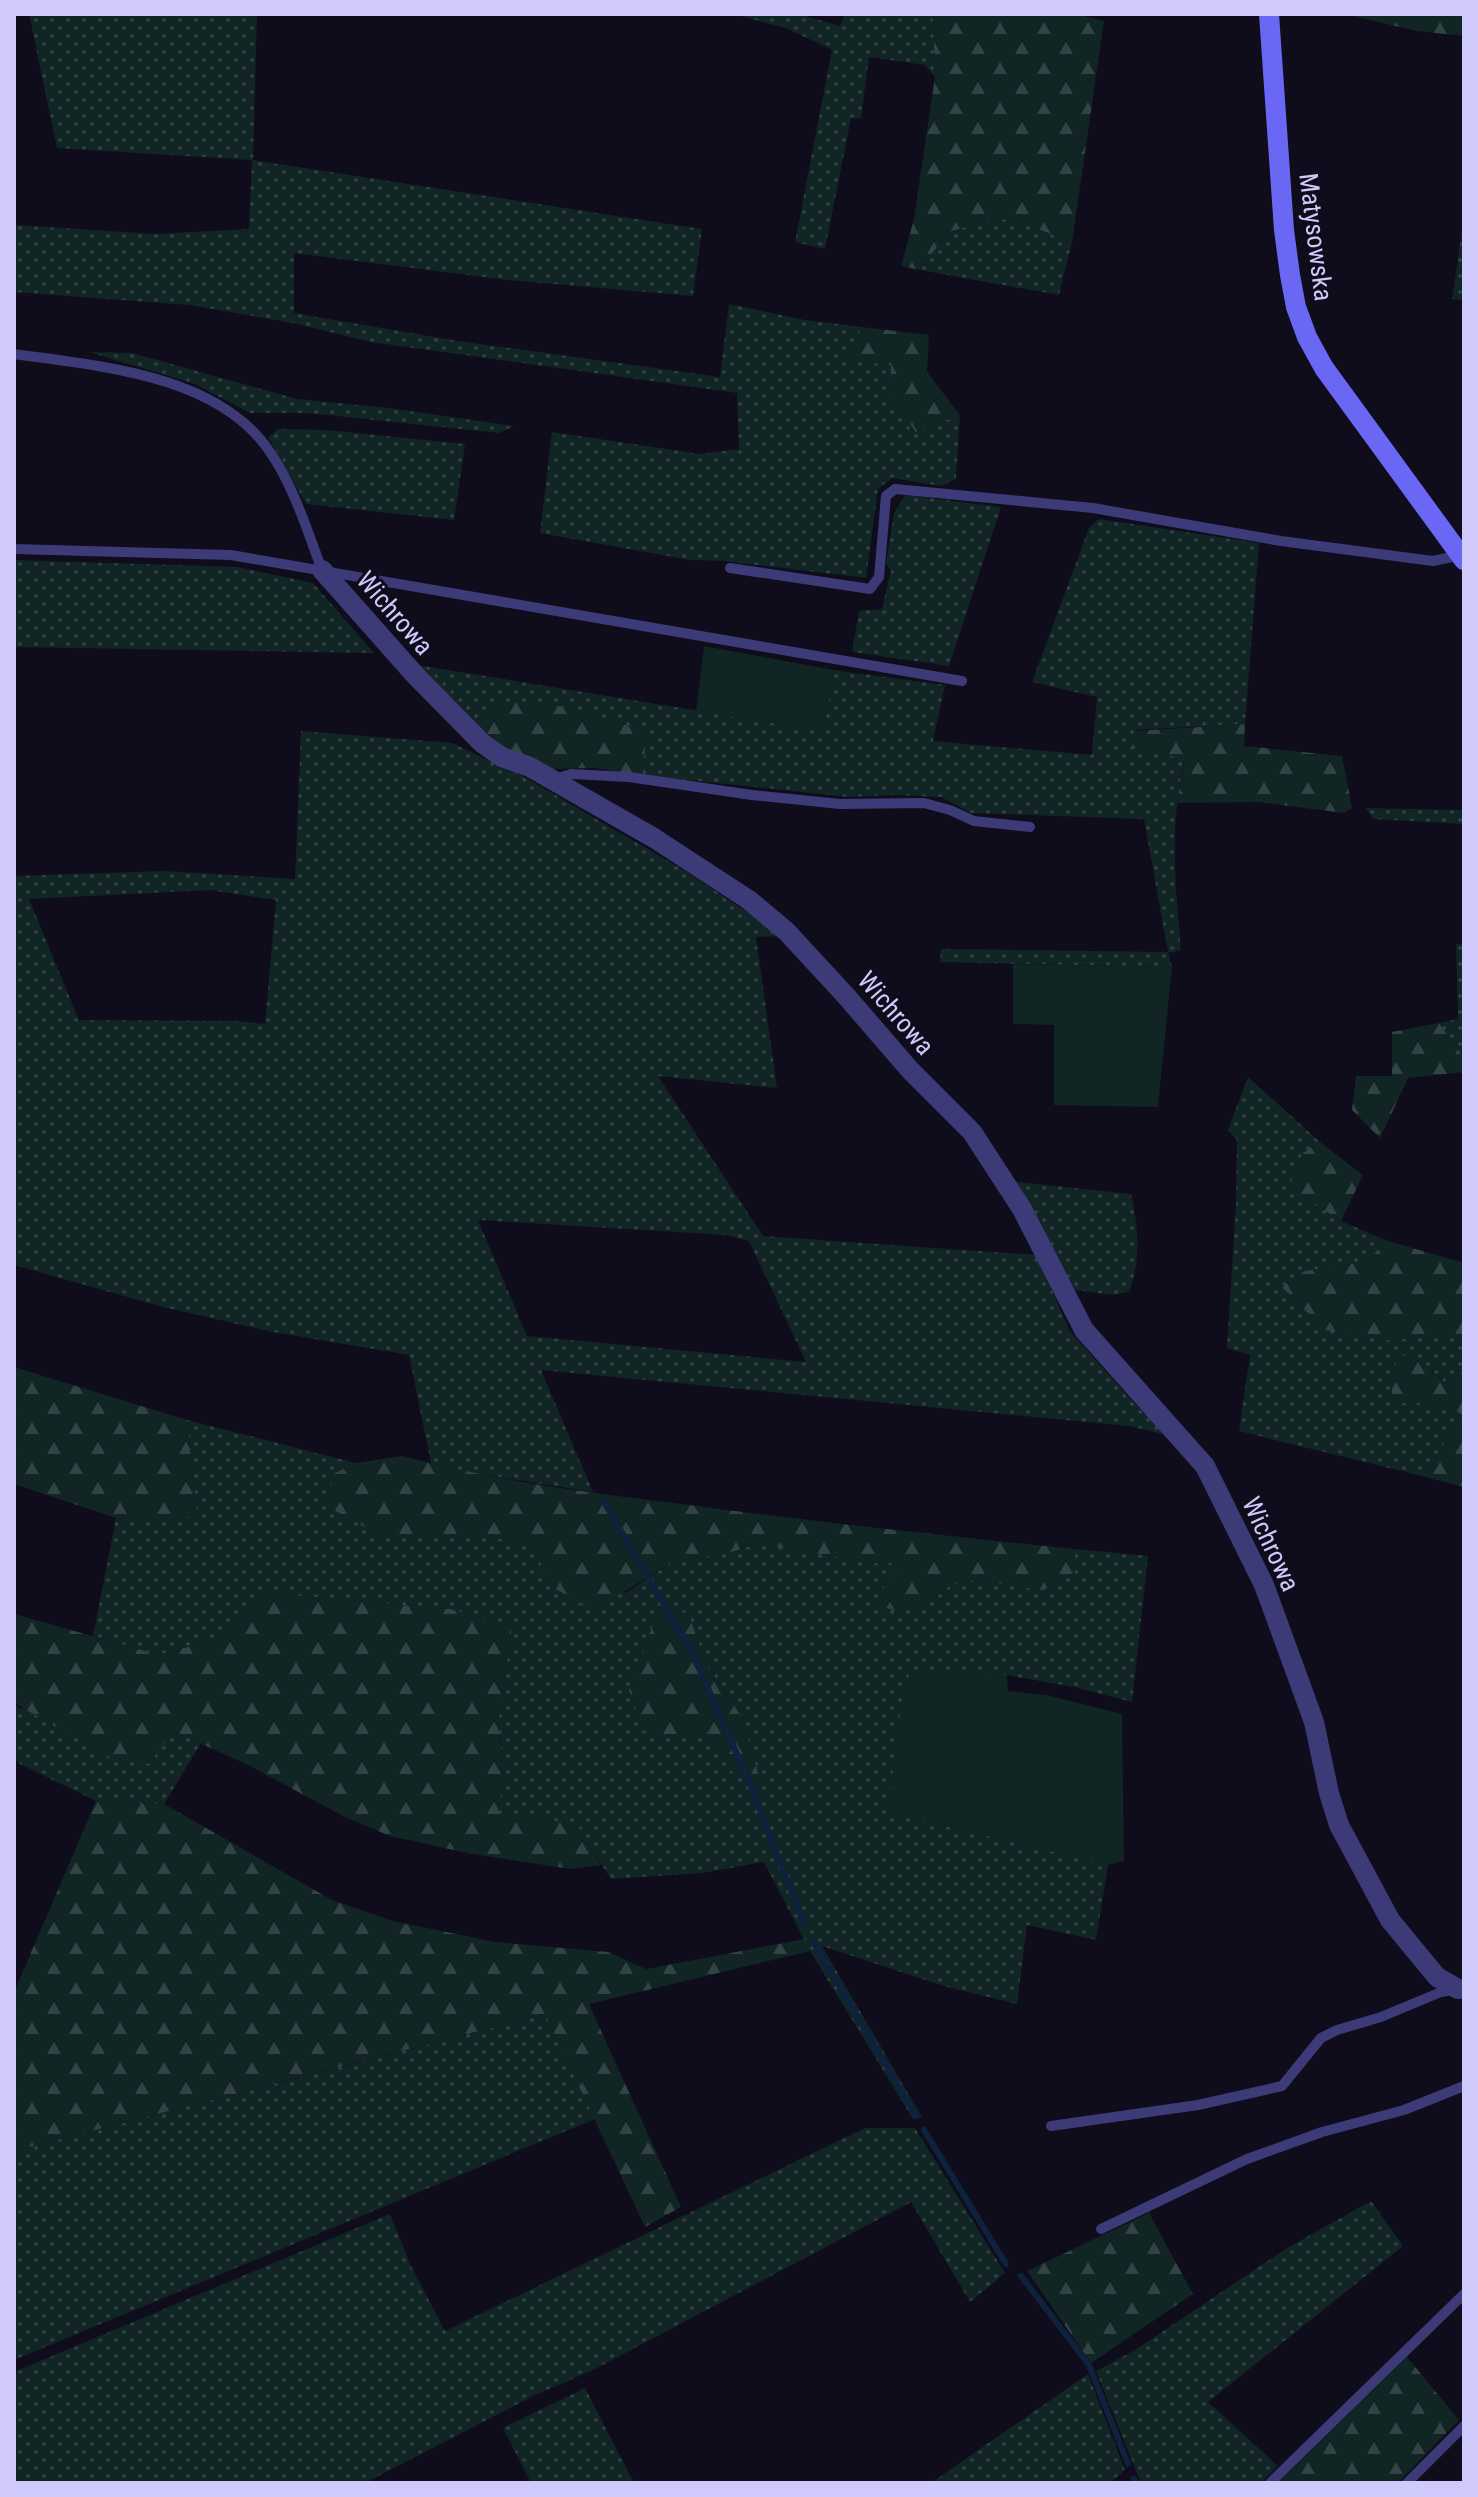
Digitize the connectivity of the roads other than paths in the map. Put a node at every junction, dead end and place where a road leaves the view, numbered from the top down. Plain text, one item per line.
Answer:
1 (1269, 14) edge
2 (14, 354) edge
3 (14, 549) edge
4 (1463, 558) edge
5 (730, 568) dead end
6 (322, 570) junction
7 (962, 681) dead end
8 (553, 779) junction
9 (1030, 827) dead end
10 (1461, 1990) edge
11 (1464, 2086) edge
12 (1051, 2126) dead end
13 (1101, 2229) dead end
14 (1464, 2294) edge
15 (1464, 2426) edge
16 (1270, 2483) edge
17 (1407, 2483) edge

1 - 4 street, Matysowska
2 - 6 lane, Wichrowa
3 - 6 lane
4 - 5 lane
6 - 7 lane
6 - 8 street, Wichrowa
8 - 9 lane
8 - 10 street, Wichrowa
10 - 12 lane
11 - 13 lane
14 - 16 lane
15 - 17 lane

